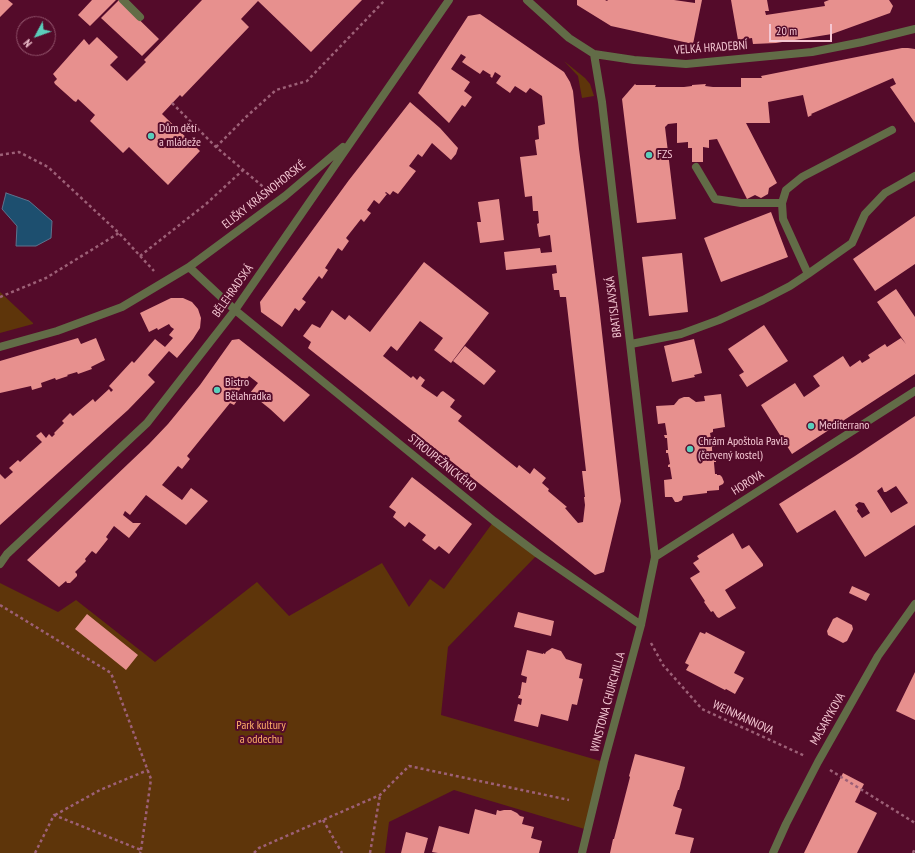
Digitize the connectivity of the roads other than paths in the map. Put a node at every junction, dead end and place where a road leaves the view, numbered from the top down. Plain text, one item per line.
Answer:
1 (123, 0) edge
2 (448, 0) edge
3 (527, 0) edge
4 (140, 17) dead end
5 (915, 29) edge
6 (594, 54) junction
7 (892, 130) dead end
8 (352, 140) junction
9 (696, 167) dead end
10 (915, 176) edge
11 (782, 203) junction
12 (189, 267) junction
13 (808, 274) junction
14 (235, 310) junction
15 (630, 344) junction
16 (0, 347) edge
17 (915, 391) edge
18 (655, 557) junction
19 (0, 564) edge
20 (915, 604) edge
21 (641, 625) junction
22 (582, 853) edge
23 (773, 853) edge

1 - 4 street
2 - 8 street, BĚLEHRADSKÁ
3 - 6 street, VELKÁ HRADEBNÍ
5 - 6 street, VELKÁ HRADEBNÍ
6 - 15 street, BRATISLAVSKÁ
7 - 11 street
8 - 12 street, ELIŠKY KRÁSNOHORSKÉ
8 - 14 street, BĚLEHRADSKÁ
9 - 11 street
10 - 13 street
11 - 13 street
12 - 14 street
12 - 16 street, ELIŠKY KRÁSNOHORSKÉ
13 - 15 street
14 - 19 street, BĚLEHRADSKÁ
14 - 21 street, STROUPEŽNICKÉHO
15 - 18 street, BRATISLAVSKÁ
17 - 18 street, HOROVA
18 - 21 street, WINSTONA CHURCHILLA
20 - 23 street, MASARYKOVA
21 - 22 street, WINSTONA CHURCHILLA

